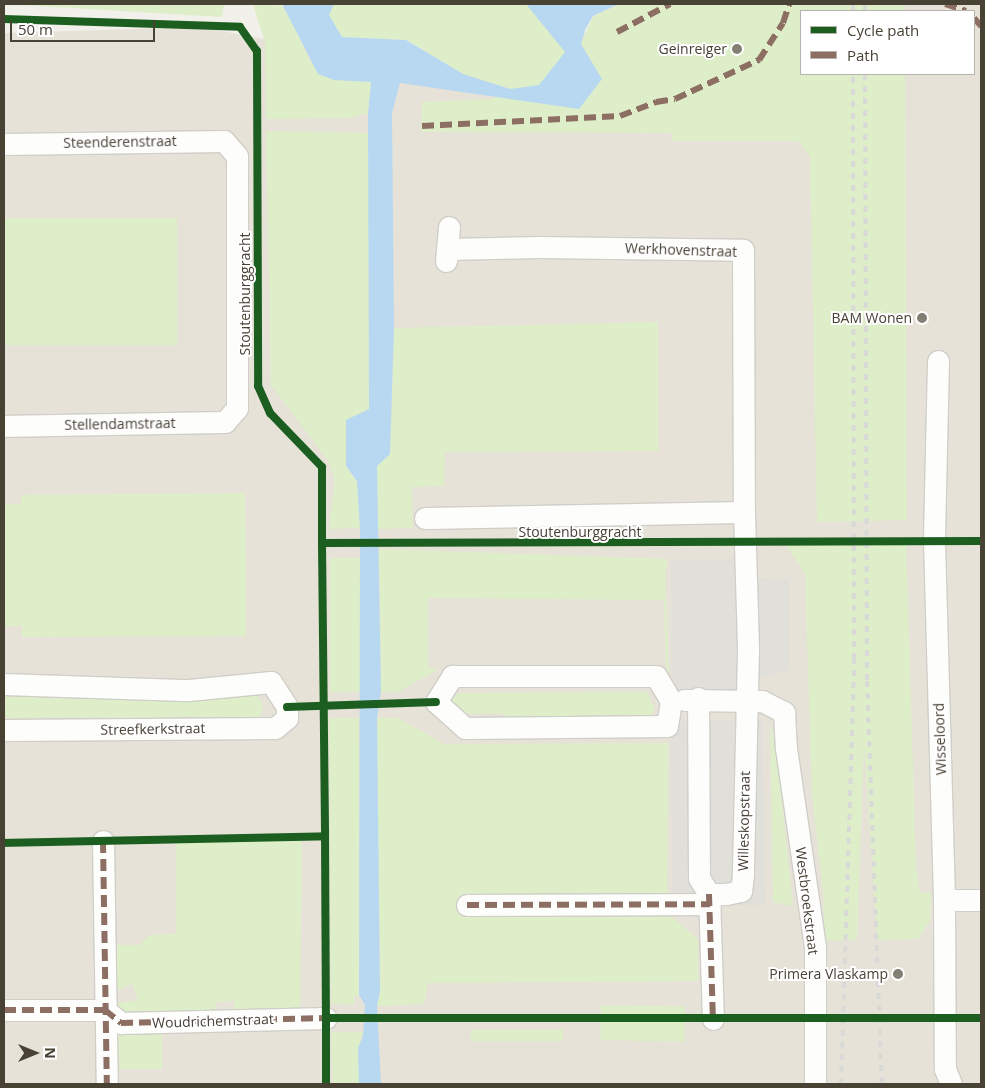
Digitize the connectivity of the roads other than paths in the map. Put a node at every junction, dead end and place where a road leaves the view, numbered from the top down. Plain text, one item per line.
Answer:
1 (4, 144) edge
2 (232, 150) joint
3 (449, 227) dead end
4 (938, 361) dead end
5 (232, 414) joint
6 (4, 426) edge
7 (744, 512) junction
8 (425, 518) dead end
9 (4, 684) edge
10 (698, 698) junction
11 (746, 700) junction
12 (671, 701) junction
13 (4, 730) edge
14 (103, 841) dead end
15 (709, 899) junction
16 (944, 900) junction
17 (981, 900) edge
18 (467, 905) dead end
19 (4, 1010) edge
20 (105, 1010) junction
21 (326, 1018) dead end
22 (713, 1019) dead end
23 (107, 1084) edge
24 (815, 1084) edge
25 (951, 1084) edge

1 - 2 street, Steenderenstraat
2 - 5 street, Stoutenburggracht
3 - 7 street, Werkhovenstraat
4 - 16 street, Wisseloord
5 - 6 street, Stellendamstraat
7 - 8 street
7 - 11 street, Willeskopstraat
9 - 13 street, Streefkerkstraat
10 - 11 street
10 - 12 street
10 - 15 street
11 - 15 street, Willeskopstraat
11 - 24 street, Westbroekstraat
12 - 12 street
14 - 20 street
15 - 18 street
15 - 22 street
16 - 17 street
16 - 25 street, Wisseloord
19 - 20 street
20 - 21 street, Woudrichemstraat
20 - 23 street

